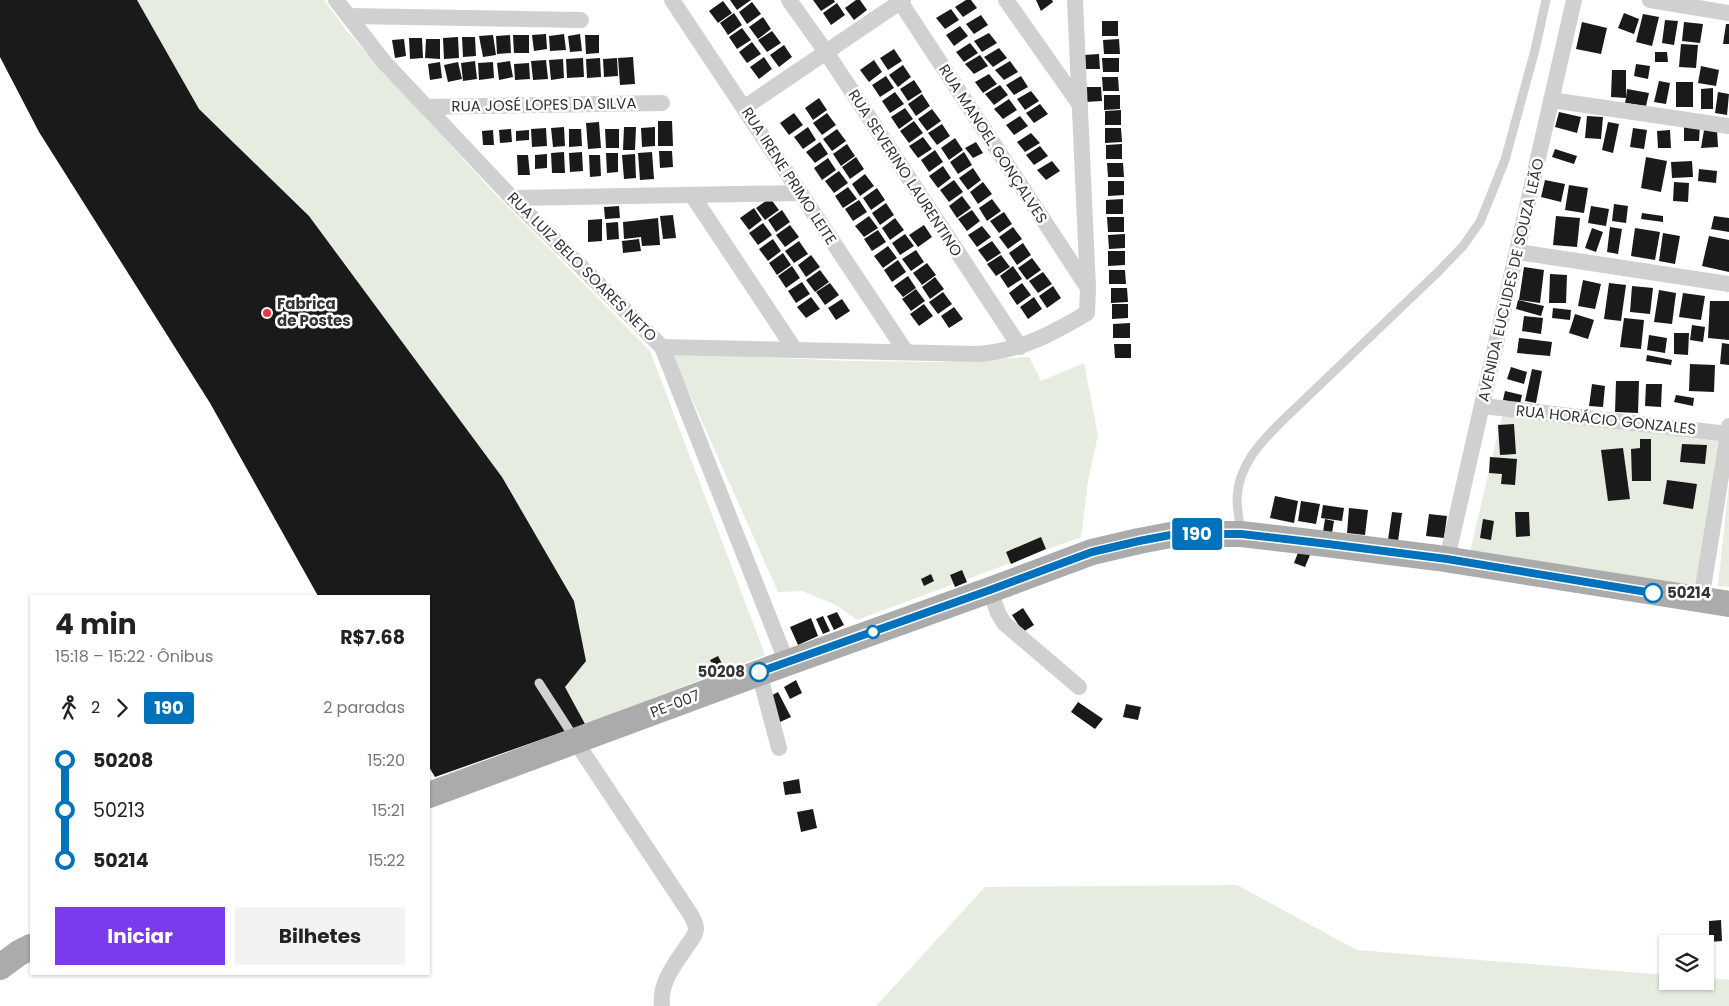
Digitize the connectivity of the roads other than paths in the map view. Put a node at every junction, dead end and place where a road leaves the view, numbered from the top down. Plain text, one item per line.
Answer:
1 (336, 0) edge
2 (672, 0) edge
3 (789, 0) edge
4 (1006, 0) edge
5 (1075, 0) edge
6 (1546, 0) edge
7 (1574, 0) edge
8 (1650, 0) edge
9 (901, 1) edge
10 (1729, 13) edge
11 (348, 16) junction
12 (581, 20) dead end
13 (826, 52) junction
14 (1551, 100) junction
15 (662, 103) dead end
16 (1080, 105) junction
17 (426, 107) junction
18 (744, 107) junction
19 (1729, 126) edge
20 (800, 193) junction
21 (692, 195) junction
22 (512, 198) junction
23 (1518, 252) junction
24 (1729, 284) edge
25 (1088, 288) junction
26 (662, 347) junction
27 (1020, 347) junction
28 (795, 350) junction
29 (906, 352) junction
30 (1483, 406) junction
31 (1729, 431) edge
32 (1241, 534) junction
33 (1447, 559) junction
34 (990, 590) junction
35 (1701, 601) junction
36 (1729, 604) edge
37 (787, 663) junction
38 (759, 672) junction
39 (539, 682) dead end
40 (1079, 687) dead end
41 (576, 742) junction
42 (779, 748) dead end
43 (430, 795) edge
44 (30, 948) edge
45 (0, 967) edge
46 (662, 1006) edge

1 - 11 street, RUA LUIZ BELO SOARES NETO
2 - 18 street, RUA IRENE PRIMO LEITE
3 - 13 street, RUA SEVERINO LAURENTINO
4 - 16 street
5 - 16 street
6 - 32 lane
7 - 14 street, AVENIDA EUCLIDES DE SOUZA LEÃO
8 - 10 street
9 - 13 street
9 - 25 street, RUA MANOEL GONÇALVES
11 - 12 street
11 - 17 street, RUA LUIZ BELO SOARES NETO
13 - 18 street
13 - 27 street, RUA SEVERINO LAURENTINO
14 - 19 street
14 - 23 street, AVENIDA EUCLIDES DE SOUZA LEÃO
15 - 17 street, RUA JOSÉ LOPES DA SILVA
16 - 25 street
17 - 22 street, RUA LUIZ BELO SOARES NETO
18 - 20 street, RUA IRENE PRIMO LEITE
20 - 21 street
20 - 29 street, RUA IRENE PRIMO LEITE
21 - 22 street
21 - 28 street
22 - 26 street, RUA LUIZ BELO SOARES NETO
23 - 24 street
23 - 30 street, AVENIDA EUCLIDES DE SOUZA LEÃO
25 - 27 street
26 - 28 street
26 - 37 street, RUA LUIZ BELO SOARES NETO
27 - 29 street
28 - 29 street
30 - 31 street, RUA HORÁCIO GONZALES
30 - 33 street, AVENIDA EUCLIDES DE SOUZA LEÃO
31 - 35 street
32 - 33 main road, PE-007 / PE-007
32 - 34 main road, PE-007 / PE-007
33 - 35 main road, PE-007
34 - 37 main road, PE-007 / PE-007
34 - 40 street
35 - 36 main road, PE-007
37 - 38 main road, PE-007 / PE-007
38 - 41 main road, PE-007 / PE-007
38 - 42 street
39 - 41 lane
41 - 43 main road, PE-007 / PE-007
41 - 46 street
44 - 45 main road

